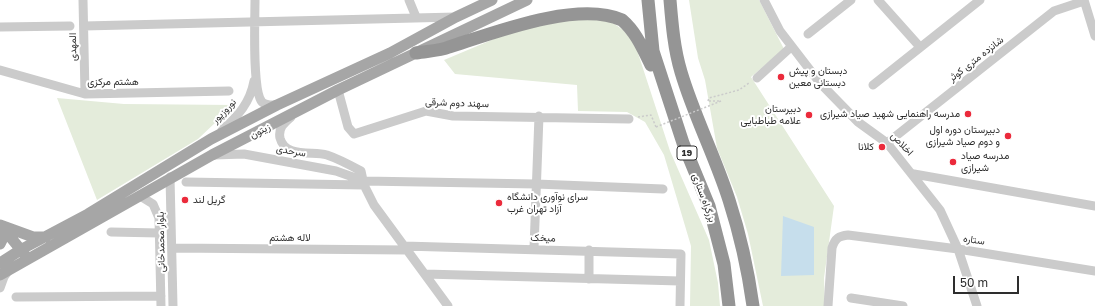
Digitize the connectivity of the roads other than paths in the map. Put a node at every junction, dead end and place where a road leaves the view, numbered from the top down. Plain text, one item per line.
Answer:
1 (83, 0) edge
2 (255, 0) edge
3 (409, 0) edge
4 (492, 0) edge
5 (527, 0) edge
6 (648, 0) edge
7 (670, 0) edge
8 (679, 0) edge
9 (764, 0) edge
10 (851, 0) edge
11 (878, 0) edge
12 (980, 0) edge
13 (1084, 1) edge
14 (416, 17) junction
15 (456, 17) junction
16 (255, 20) junction
17 (70, 26) dead end
18 (84, 26) junction
19 (0, 27) edge
20 (808, 34) dead end
21 (1095, 36) edge
22 (676, 47) junction
23 (791, 47) junction
24 (920, 47) junction
25 (416, 53) junction
26 (0, 70) edge
27 (256, 74) junction
28 (757, 78) road end
29 (873, 85) dead end
30 (338, 90) junction
31 (229, 91) dead end
32 (85, 94) junction
33 (277, 105) junction
34 (670, 107) junction
35 (297, 112) junction
36 (539, 116) junction
37 (629, 119) road end
38 (211, 139) junction
39 (887, 143) junction
40 (212, 155) junction
41 (914, 174) junction
42 (170, 177) junction
43 (186, 182) dead end
44 (364, 183) junction
45 (536, 184) junction
46 (663, 189) dead end
47 (140, 196) junction
48 (1095, 206) edge
49 (172, 224) junction
50 (0, 225) edge
51 (159, 228) junction
52 (111, 232) dead end
53 (46, 237) junction
54 (0, 244) edge
55 (172, 248) junction
56 (405, 248) junction
57 (534, 248) junction
58 (22, 249) junction
59 (958, 249) junction
60 (589, 250) junction
61 (27, 259) junction
62 (0, 263) edge
63 (14, 266) junction
64 (1095, 271) edge
65 (425, 274) junction
66 (0, 275) edge
67 (588, 279) junction
68 (680, 281) junction
69 (0, 288) edge
70 (161, 296) junction
71 (16, 297) dead end
72 (851, 298) dead end
73 (161, 306) edge
74 (173, 306) edge
75 (448, 306) edge
76 (680, 306) edge
77 (729, 306) edge
78 (753, 306) edge
79 (828, 306) edge
80 (903, 306) edge
81 (977, 306) edge

1 - 18 street, المهدی
2 - 16 street, نوروزپور
3 - 14 street
4 - 15 main road, زیتون
5 - 25 main road, زیتون
6 - 34 highway, بزرگراه ستاری / 19
7 - 22 highway, 19
8 - 22 highway
9 - 23 street, اخلاص
10 - 20 street
11 - 24 street
12 - 24 street
13 - 21 street
13 - 39 street, شانزده متری کوثر
14 - 15 street
14 - 16 street
15 - 33 main road, زیتون
16 - 18 street
16 - 27 street, نوروزپور
17 - 19 street
18 - 32 street, المهدی
22 - 78 highway, 19
23 - 28 street
23 - 39 street, اخلاص
24 - 29 street
25 - 30 main road, زیتون
25 - 34 highway
26 - 32 street, هشتم مرکزی
27 - 33 street, نوروزپور
27 - 38 street, نوروزپور
30 - 35 main road, زیتون
30 - 36 street, سهند دوم شرقی
31 - 32 street, هشتم مرکزی
33 - 38 main road, زیتون
34 - 77 highway, بزرگراه ستاری / 19
35 - 40 main road, زیتون
35 - 44 street, سرحدی
36 - 37 street
36 - 45 street
38 - 53 main road, زیتون
39 - 41 street, اخلاص
40 - 42 main road, زیتون
40 - 44 street, سرحدی
41 - 48 street
41 - 59 street, اخلاص
42 - 47 main road, زیتون
42 - 49 street, بلوار محمدخانی
43 - 44 street
44 - 45 street
44 - 56 street, سرحدی
45 - 46 street
45 - 57 street
47 - 51 street, بلوار محمدخانی
47 - 61 main road, زیتون
49 - 51 street
49 - 55 street, بلوار محمدخانی
50 - 53 main road
50 - 54 main road
50 - 58 main road
51 - 52 street
51 - 70 street, بلوار محمدخانی
53 - 58 main road, زیتون
55 - 56 street, لاله هشتم
55 - 74 street, بلوار محمدخانی
56 - 57 street, میخک
56 - 65 street, سرحدی
57 - 60 street, میخک
58 - 61 main road
58 - 62 main road, زیتون
59 - 64 street, ستاره
59 - 79 street, ستاره
59 - 81 street, اخلاص
60 - 67 street
60 - 68 street, میخک
61 - 63 main road, زیتون
63 - 66 main road, زیتون
63 - 69 street
65 - 67 street
65 - 75 street, سرحدی
67 - 68 street
68 - 76 street
70 - 71 street
70 - 73 street, بلوار محمدخانی
72 - 80 street

